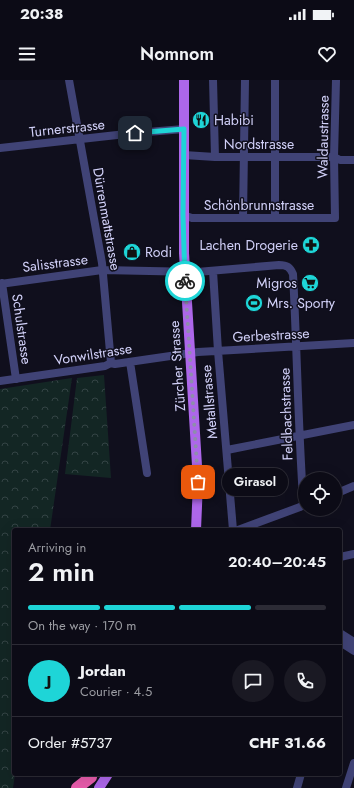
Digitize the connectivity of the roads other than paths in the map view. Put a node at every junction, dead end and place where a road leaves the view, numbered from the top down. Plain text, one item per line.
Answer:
1 (69, 80) edge
2 (184, 80) edge
3 (213, 80) edge
4 (245, 80) edge
5 (274, 80) edge
6 (336, 80) edge
7 (184, 129) junction
8 (79, 140) junction
9 (0, 148) edge
10 (184, 155) junction
11 (215, 157) junction
12 (244, 157) junction
13 (274, 157) junction
14 (334, 157) junction
15 (354, 160) edge
16 (183, 215) junction
17 (243, 218) junction
18 (275, 218) junction
19 (335, 218) joint
20 (102, 270) junction
21 (185, 271) junction
22 (214, 271) junction
23 (1, 283) edge
24 (354, 343) edge
25 (297, 346) junction
26 (218, 351) junction
27 (190, 353) junction
28 (130, 362) junction
29 (111, 363) junction
30 (16, 379) junction
31 (0, 381) edge
32 (354, 425) edge
33 (299, 435) junction
34 (227, 450) junction
35 (147, 472) dead end
36 (302, 472) edge
37 (354, 486) edge
38 (342, 491) edge
39 (298, 507) edge
40 (196, 528) edge
41 (233, 528) edge
42 (243, 528) edge
43 (354, 554) edge
44 (342, 557) edge
45 (342, 634) edge
46 (354, 642) edge
47 (342, 643) edge
48 (354, 652) edge
49 (354, 763) edge
50 (92, 776) edge
51 (107, 776) edge
52 (300, 776) edge
53 (77, 788) edge
54 (84, 788) edge
55 (99, 788) edge
56 (297, 788) edge
57 (346, 788) edge

1 - 8 street, Dürrenmattstrasse
2 - 7 main road, Zürcher Strasse
3 - 11 street
4 - 12 street
5 - 13 street
6 - 14 street, Waldaustrasse
7 - 8 street, Turnerstrasse
7 - 10 main road, Zürcher Strasse
8 - 9 street, Turnerstrasse
8 - 20 street, Dürrenmattstrasse
10 - 11 street, Nordstrasse
10 - 16 main road, Zürcher Strasse
11 - 12 street, Nordstrasse
12 - 13 street, Nordstrasse
12 - 17 street
13 - 14 street, Nordstrasse
13 - 18 street
14 - 15 street, Nordstrasse
14 - 19 street, Waldaustrasse
16 - 17 street, Schönbrunnstrasse
16 - 21 main road, Zürcher Strasse
17 - 18 street, Schönbrunnstrasse
18 - 19 street, Schönbrunnstrasse
20 - 21 street, Salisstrasse
20 - 23 street, Salisstrasse
20 - 29 street, Dürrenmattstrasse
21 - 22 street, Salisstrasse
21 - 27 main road, Zürcher Strasse
22 - 25 street, Feldbachstrasse
22 - 26 street, Metallstrasse
23 - 30 street, Schulstrasse
24 - 25 street, Gerbestrasse
25 - 26 street, Gerbestrasse
25 - 33 street, Feldbachstrasse
26 - 27 street, Gerbestrasse
26 - 34 street, Metallstrasse
27 - 28 street, Vonwilstrasse
27 - 40 main road, Zürcher Strasse
28 - 29 street, Vonwilstrasse
28 - 35 street
29 - 30 street, Vonwilstrasse
30 - 31 street, Vonwilstrasse
32 - 33 street
33 - 34 street
33 - 36 street, Feldbachstrasse
34 - 41 street, Metallstrasse
37 - 38 street
39 - 42 street
43 - 44 street
45 - 46 street
47 - 48 street
49 - 57 street
50 - 53 highway
50 - 54 main road
51 - 55 main road
52 - 56 street

